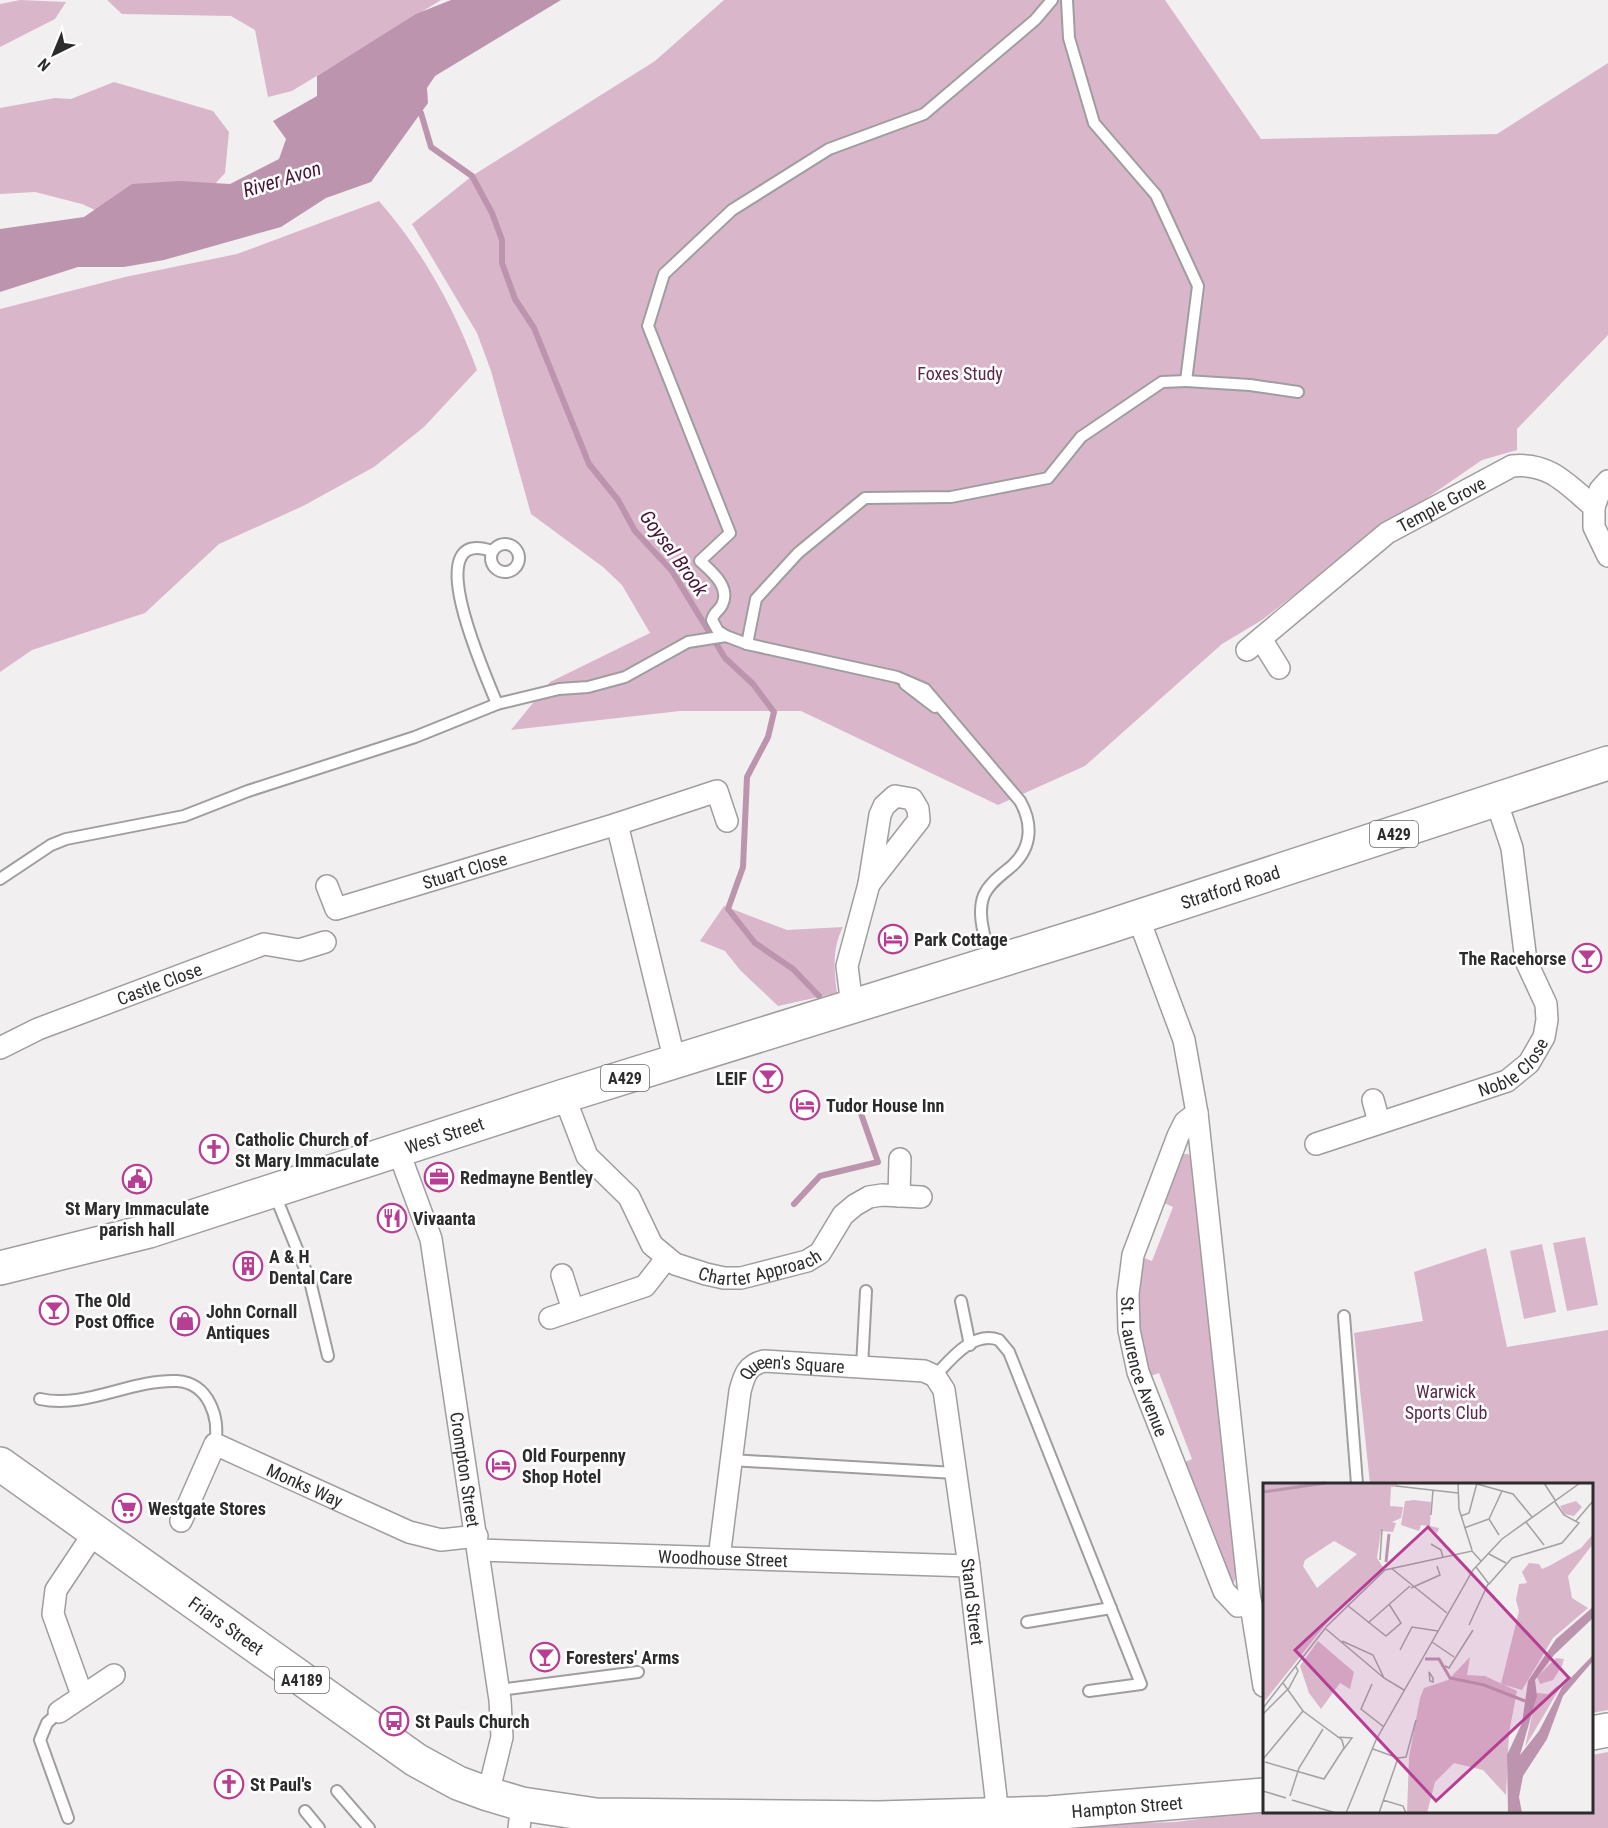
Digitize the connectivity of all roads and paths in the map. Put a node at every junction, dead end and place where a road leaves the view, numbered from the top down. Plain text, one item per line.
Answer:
1 (1052, 0) edge
2 (1067, 0) edge
3 (1186, 381) junction
4 (1298, 392) dead end
5 (1608, 481) edge
6 (1593, 507) junction
7 (492, 551) dead end
8 (1608, 556) edge
9 (726, 636) junction
10 (747, 644) junction
11 (1279, 668) dead end
12 (497, 704) junction
13 (1608, 763) edge
14 (1496, 800) junction
15 (727, 821) dead end
16 (617, 825) junction
17 (0, 879) edge
18 (869, 884) dead end
19 (327, 886) dead end
20 (1138, 917) junction
21 (325, 942) dead end
22 (993, 962) junction
23 (852, 1006) junction
24 (0, 1048) edge
25 (675, 1062) junction
26 (564, 1096) junction
27 (1373, 1100) dead end
28 (1197, 1113) junction
29 (1380, 1122) junction
30 (1316, 1144) dead end
31 (398, 1150) junction
32 (900, 1160) dead end
33 (273, 1191) junction
34 (899, 1196) junction
35 (921, 1197) dead end
36 (666, 1259) junction
37 (0, 1268) edge
38 (562, 1275) dead end
39 (866, 1291) dead end
40 (961, 1301) dead end
41 (573, 1310) junction
42 (1344, 1316) dead end
43 (550, 1318) dead end
44 (970, 1345) junction
45 (328, 1356) dead end
46 (862, 1367) junction
47 (939, 1383) junction
48 (40, 1399) dead end
49 (215, 1444) junction
50 (731, 1460) junction
51 (0, 1464) edge
52 (955, 1473) junction
53 (1356, 1483) edge
54 (181, 1521) dead end
55 (96, 1530) junction
56 (478, 1543) junction
57 (719, 1558) junction
58 (969, 1566) junction
59 (1251, 1604) junction
60 (1111, 1608) junction
61 (1027, 1622) dead end
62 (638, 1672) dead end
63 (114, 1675) dead end
64 (1263, 1680) edge
65 (499, 1690) junction
66 (1089, 1691) dead end
67 (82, 1695) junction
68 (59, 1712) joint
69 (1608, 1730) edge
70 (1593, 1733) edge
71 (337, 1791) dead end
72 (488, 1794) junction
73 (1263, 1795) edge
74 (305, 1812) dead end
75 (998, 1815) junction
76 (520, 1816) edge
77 (68, 1818) dead end
78 (319, 1828) edge
79 (369, 1828) edge

1 - 9 lane
2 - 3 lane
3 - 4 lane
3 - 10 lane
5 - 6 street
6 - 8 street
6 - 11 street, Temple Grove
7 - 12 lane
9 - 10 lane
9 - 12 lane
10 - 22 lane
12 - 17 lane
13 - 14 main road, Stratford Road / A429
14 - 20 main road, Stratford Road / A429
14 - 29 street, Noble Close
15 - 16 street, Stuart Close
16 - 19 street, Stuart Close
16 - 25 street
18 - 23 street
20 - 22 main road, Stratford Road / A429
20 - 28 street
21 - 24 street, Castle Close
22 - 23 main road, Stratford Road / A429
23 - 25 main road, West Street / A429
25 - 26 main road, West Street / A429
26 - 31 main road, West Street / A429
26 - 36 street
27 - 29 street
28 - 59 street
28 - 59 street, St. Laurence Avenue
29 - 30 street, Noble Close
31 - 33 main road, West Street / A429
31 - 56 street, Crompton Street
32 - 34 street
33 - 37 main road, West Street / A429
33 - 45 lane
34 - 35 street, Charter Approach
34 - 36 street, Charter Approach
36 - 41 street
38 - 41 street
39 - 46 lane
40 - 44 lane
41 - 43 street
42 - 53 lane
44 - 47 lane
44 - 60 lane
46 - 47 street, Queen's Square
46 - 50 street, Queen's Square
47 - 52 street, Stand Street
48 - 49 lane
49 - 54 street
49 - 56 street, Monks Way
50 - 52 lane
50 - 57 street, Queen's Square
51 - 55 main road, Friars Street / A4189
52 - 58 street, Stand Street
55 - 67 street
55 - 72 main road, Friars Street / A4189
56 - 57 street, Woodhouse Street
56 - 65 street, Crompton Street
57 - 58 street, Woodhouse Street
58 - 75 street, Stand Street
59 - 64 street
60 - 61 lane
60 - 66 lane
62 - 65 lane
63 - 67 street
65 - 72 street, Crompton Street
67 - 68 street
68 - 77 lane
69 - 70 main road
71 - 79 lane
72 - 76 main road, Hampton Street / A4189
73 - 75 main road, Hampton Street / A4189
74 - 78 lane
75 - 76 main road, Hampton Street / A4189

